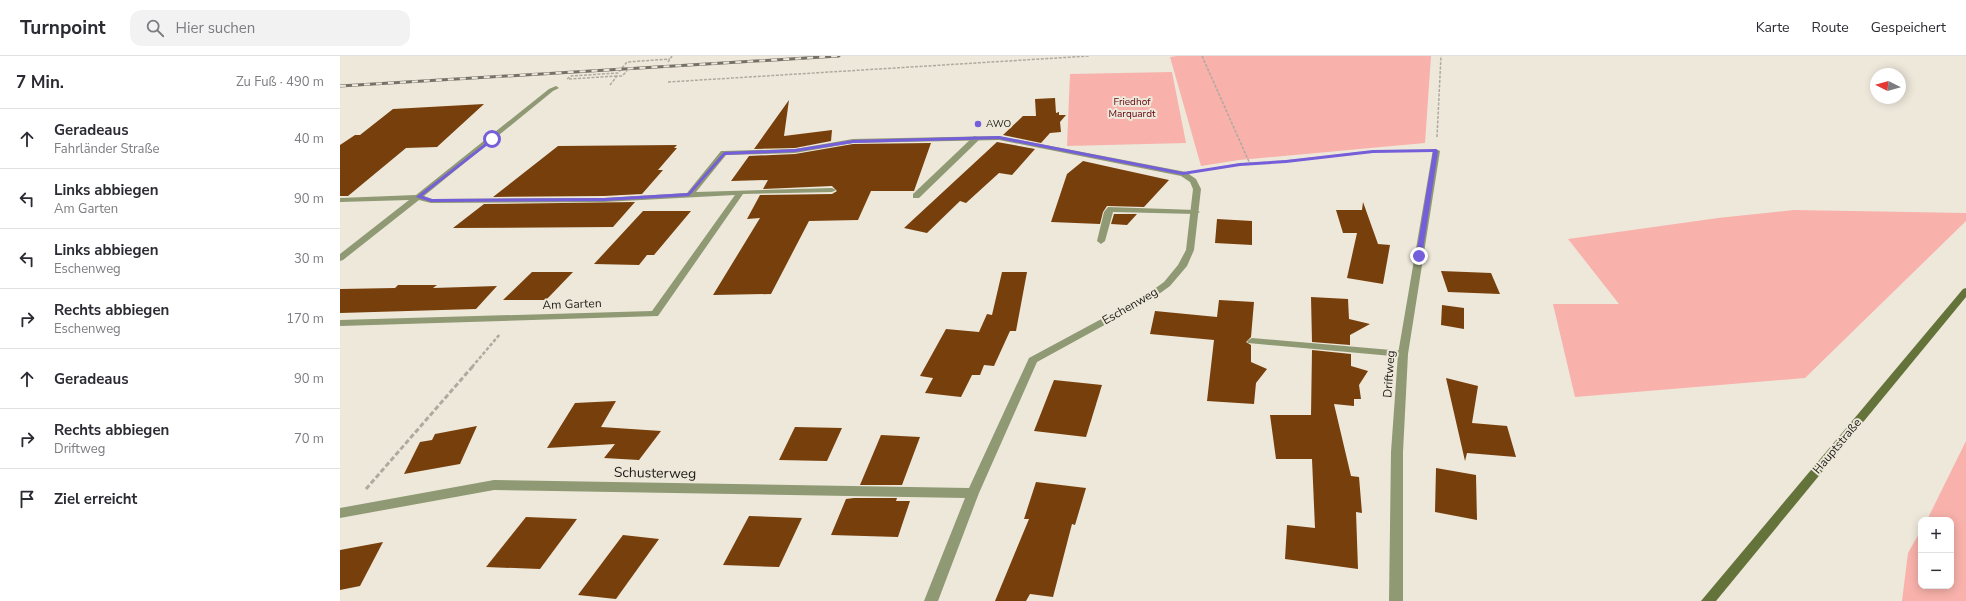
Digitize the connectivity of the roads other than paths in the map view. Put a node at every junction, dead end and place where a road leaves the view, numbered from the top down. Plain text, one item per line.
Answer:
1 (556, 88) dead end
2 (977, 138) junction
3 (1436, 151) road end
4 (832, 190) dead end
5 (741, 192) junction
6 (689, 195) junction
7 (916, 196) dead end
8 (418, 197) junction
9 (340, 200) edge
10 (1196, 212) junction
11 (1101, 241) dead end
12 (340, 258) edge
13 (1966, 291) edge
14 (340, 323) edge
15 (1252, 341) dead end
16 (1403, 354) junction
17 (973, 493) junction
18 (343, 513) edge
19 (931, 601) edge
20 (1396, 601) edge
21 (1708, 601) edge

1 - 8 street
2 - 6 street
2 - 7 street
2 - 10 street, Eschenweg
3 - 16 street, Driftweg
4 - 5 street
5 - 6 street
5 - 14 street, Am Garten
6 - 8 street
8 - 9 street
8 - 12 street
10 - 11 street
10 - 17 street, Eschenweg
13 - 21 street, Hauptstraße
15 - 16 street
16 - 20 street, Driftweg
17 - 18 street, Schusterweg
17 - 19 street, Eschenweg

